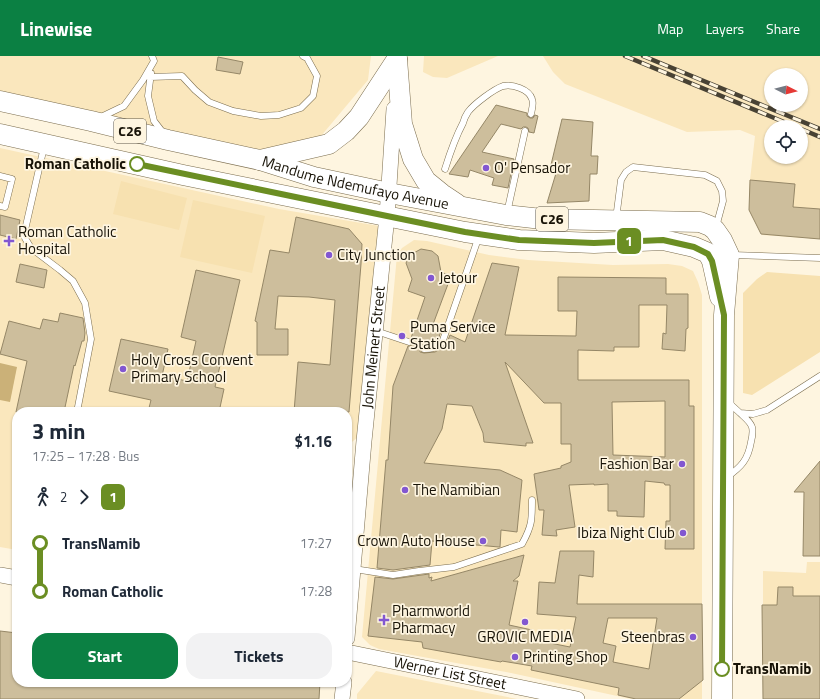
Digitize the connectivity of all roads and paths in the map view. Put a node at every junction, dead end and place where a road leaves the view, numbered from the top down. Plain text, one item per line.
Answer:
1 (303, 56) edge
2 (397, 57) edge
3 (154, 58) edge
4 (150, 76) junction
5 (0, 101) edge
6 (531, 114) dead end
7 (91, 121) junction
8 (526, 130) dead end
9 (0, 134) edge
10 (168, 140) junction
11 (45, 144) junction
12 (260, 160) junction
13 (445, 169) dead end
14 (0, 176) edge
15 (389, 194) junction
16 (0, 206) edge
17 (462, 207) junction
18 (506, 215) junction
19 (387, 216) junction
20 (616, 220) junction
21 (715, 230) junction
22 (480, 234) junction
23 (720, 258) junction
24 (820, 258) edge
25 (376, 331) junction
26 (409, 342) dead end
27 (424, 349) dead end
28 (820, 376) edge
29 (723, 397) junction
30 (78, 407) edge
31 (740, 413) junction
32 (723, 479) junction
33 (532, 500) dead end
34 (352, 559) edge
35 (352, 569) edge
36 (0, 575) edge
37 (12, 577) edge
38 (352, 653) edge
39 (343, 687) edge
40 (342, 699) edge
41 (577, 699) edge
42 (722, 699) edge

1 - 4 lane
2 - 12 main road
2 - 15 street, John Meinert Street
2 - 17 main road
3 - 4 lane
3 - 7 lane
4 - 10 lane
5 - 7 main road, Mandume Ndemufayo Avenue / C26
6 - 13 lane
7 - 10 main road, Mandume Ndemufayo Avenue / C26
8 - 18 lane
9 - 11 main road, Mandume Ndemufayo Avenue / C26
10 - 12 main road, Mandume Ndemufayo Avenue / C26
11 - 19 main road, Mandume Ndemufayo Avenue / C26
11 - 30 lane
12 - 15 main road, Mandume Ndemufayo Avenue / C26
14 - 16 lane
15 - 17 main road, Mandume Ndemufayo Avenue / C26
15 - 19 street, John Meinert Street
17 - 18 main road, Mandume Ndemufayo Avenue / C26
18 - 20 main road, Mandume Ndemufayo Avenue / C26
19 - 22 main road, Mandume Ndemufayo Avenue / C26
19 - 25 street, John Meinert Street
20 - 21 main road, Mandume Ndemufayo Avenue / C26
20 - 21 lane
21 - 23 main road
22 - 23 main road, Mandume Ndemufayo Avenue / C26
22 - 27 lane
23 - 24 lane
23 - 29 main road
25 - 26 lane
25 - 34 street, John Meinert Street
28 - 31 lane
29 - 31 lane
29 - 32 main road
31 - 32 lane
32 - 42 main road
33 - 35 lane
36 - 37 street
38 - 41 street, Werner List Street
39 - 40 street

